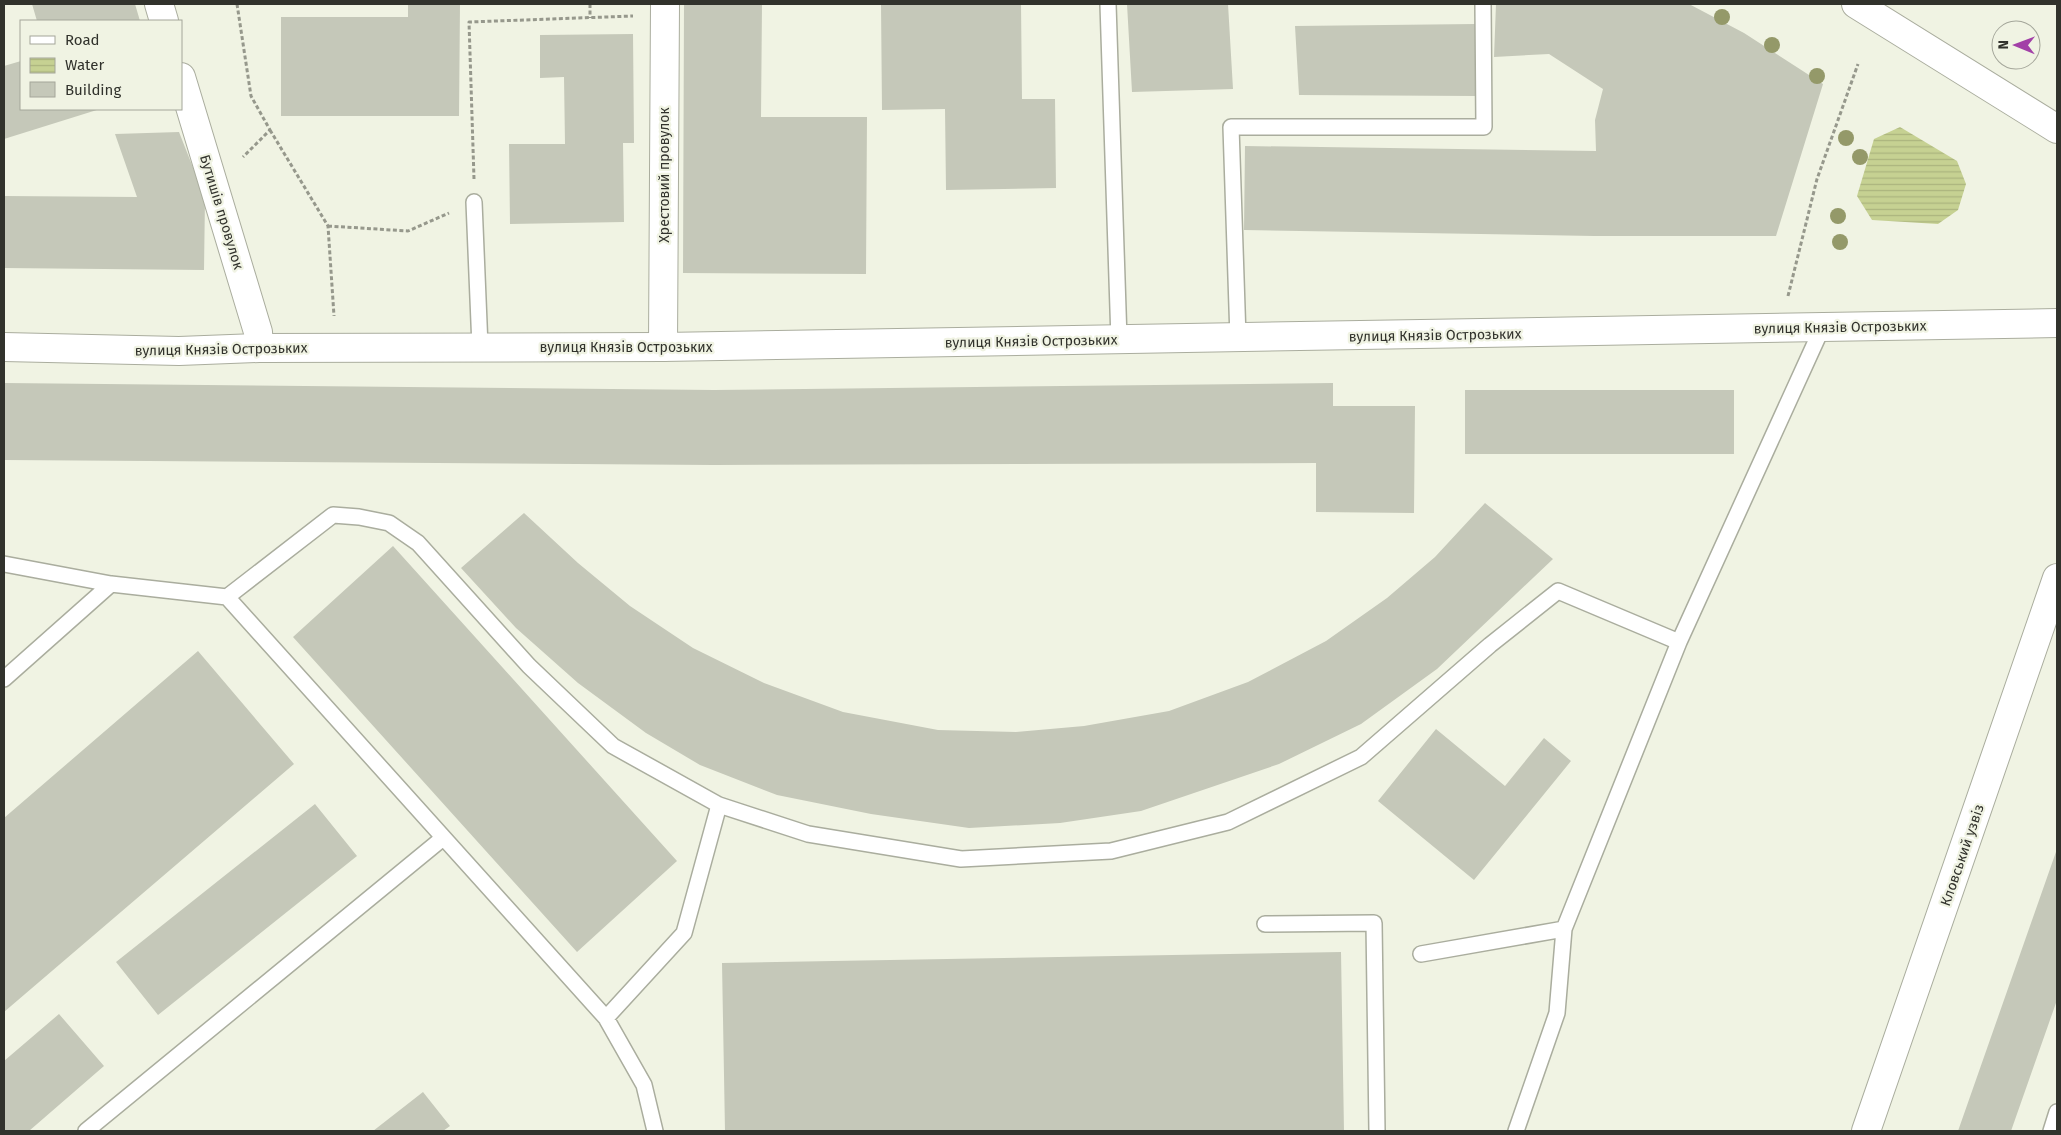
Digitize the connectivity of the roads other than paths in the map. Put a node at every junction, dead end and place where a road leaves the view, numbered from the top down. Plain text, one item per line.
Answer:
1 (159, 4) edge
2 (165, 4) edge
3 (1108, 4) edge
4 (1483, 4) edge
5 (1856, 4) edge
6 (654, 10) edge
7 (164, 20) edge
8 (182, 80) edge
9 (2057, 129) edge
10 (474, 202) road end
11 (2057, 323) edge
12 (1822, 328) junction
13 (1238, 338) junction
14 (1120, 340) junction
15 (4, 347) edge
16 (480, 347) junction
17 (663, 347) junction
18 (259, 348) junction
19 (4, 564) edge
20 (111, 584) junction
21 (2056, 585) edge
22 (227, 597) junction
23 (1679, 642) junction
24 (4, 679) edge
25 (719, 805) junction
26 (443, 838) junction
27 (1264, 924) dead end
28 (1564, 929) junction
29 (1422, 954) dead end
30 (606, 1018) junction
31 (2057, 1112) edge
32 (86, 1131) edge
33 (655, 1131) edge
34 (1377, 1131) edge
35 (1516, 1131) edge
36 (1866, 1131) edge
37 (2051, 1131) edge

1 - 2 lane
1 - 7 main road
3 - 14 lane
4 - 13 lane
5 - 9 main road
6 - 17 main road, Хрестовий провулок
8 - 18 main road, Бутишів провулок
10 - 16 lane
11 - 12 main road, вулиця Князів Острозьких
12 - 13 main road, вулиця Князів Острозьких
12 - 23 lane
13 - 14 main road, вулиця Князів Острозьких
14 - 17 main road, вулиця Князів Острозьких
15 - 18 main road, вулиця Князів Острозьких
16 - 17 main road, вулиця Князів Острозьких
16 - 18 main road, вулиця Князів Острозьких
19 - 20 lane
20 - 22 lane
20 - 24 lane
21 - 36 main road, Кловський узвіз
22 - 25 lane
22 - 26 lane
23 - 25 lane
23 - 28 lane
25 - 30 lane
26 - 30 lane
26 - 32 lane
27 - 34 lane
28 - 29 lane
28 - 35 lane
30 - 33 lane
31 - 37 lane

